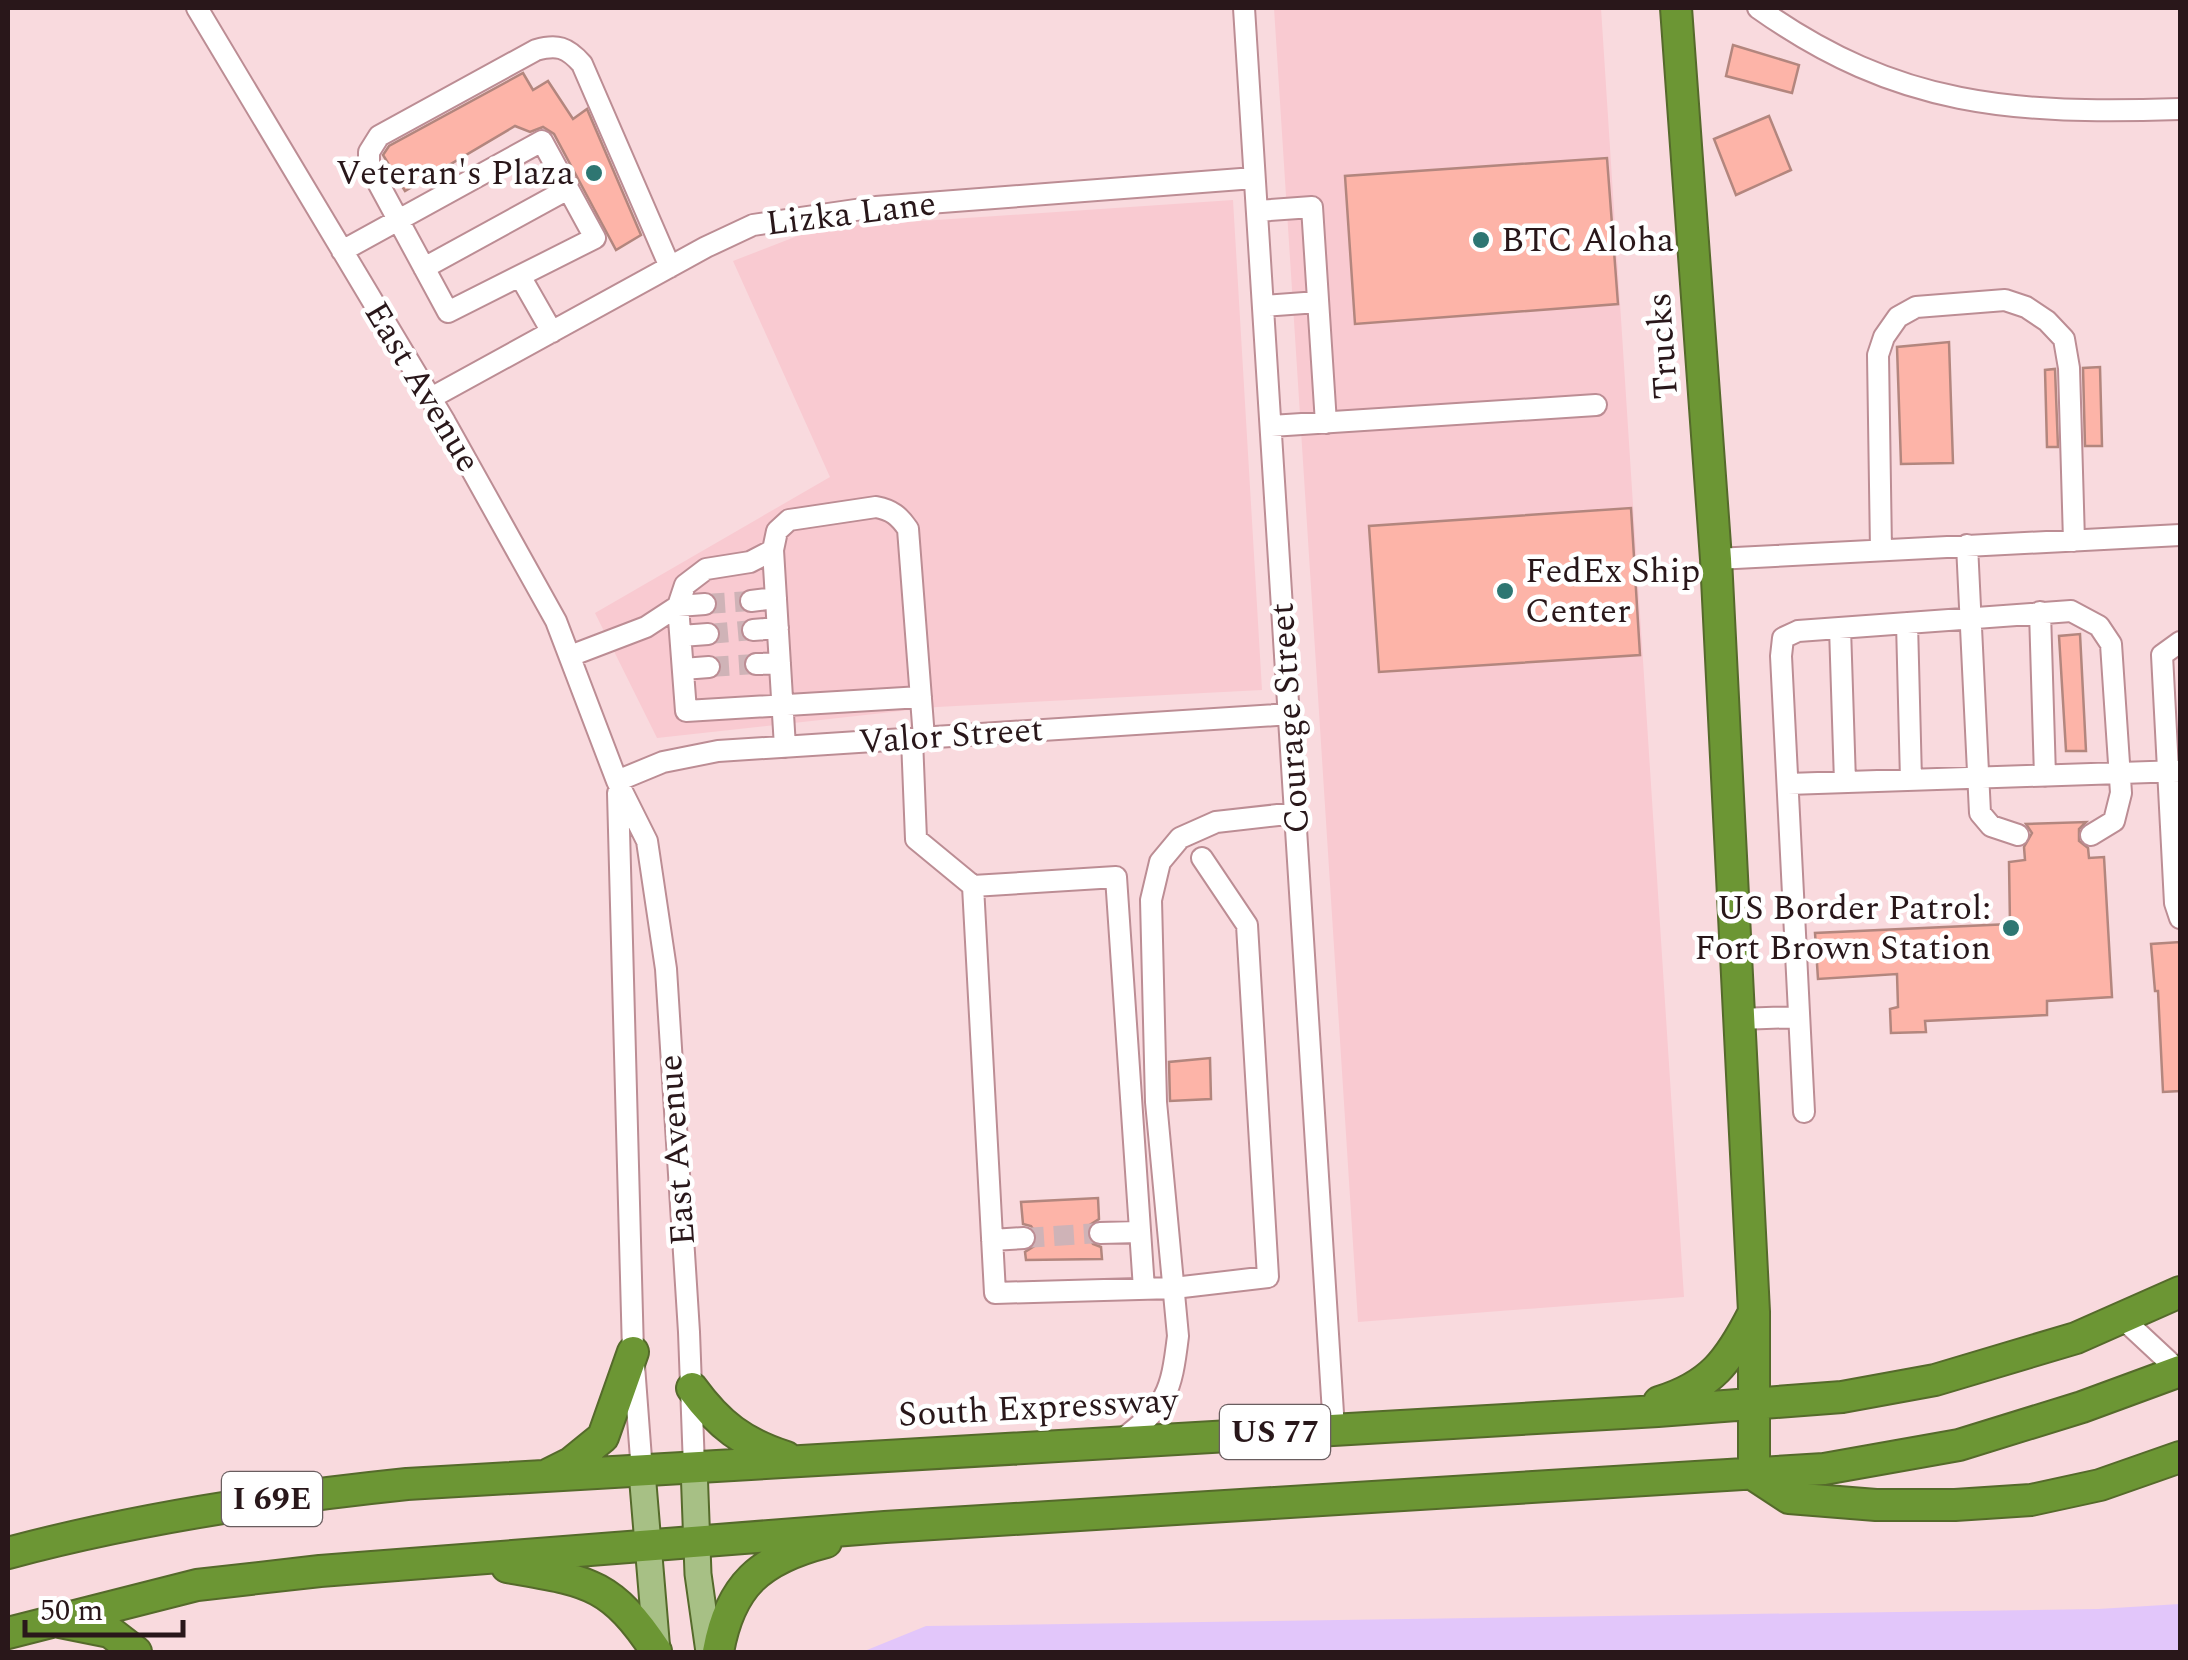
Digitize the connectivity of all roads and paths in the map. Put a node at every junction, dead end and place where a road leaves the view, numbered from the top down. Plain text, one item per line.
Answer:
1 (197, 8) edge
2 (1244, 8) edge
3 (1676, 8) edge
4 (1758, 8) edge
5 (2180, 108) edge
6 (1254, 178) junction
7 (568, 189) junction
8 (1257, 211) junction
9 (398, 221) junction
10 (342, 251) junction
11 (670, 267) junction
12 (424, 268) junction
13 (520, 276) junction
14 (1318, 302) junction
15 (1263, 306) junction
16 (552, 332) junction
17 (431, 398) junction
18 (1596, 405) dead end
19 (1326, 423) junction
20 (1271, 426) junction
21 (2180, 535) edge
22 (2074, 541) junction
23 (1967, 545) junction
24 (773, 550) junction
25 (1881, 550) junction
26 (1716, 558) junction
27 (776, 598) junction
28 (751, 600) tunnel mouth
29 (705, 604) tunnel mouth
30 (678, 606) junction
31 (2040, 612) junction
32 (1971, 619) junction
33 (1907, 623) junction
34 (778, 628) junction
35 (1840, 628) junction
36 (752, 630) tunnel mouth
37 (708, 634) tunnel mouth
38 (681, 636) junction
39 (2180, 642) edge
40 (570, 656) junction
41 (780, 663) junction
42 (756, 664) tunnel mouth
43 (709, 667) tunnel mouth
44 (683, 669) junction
45 (921, 697) junction
46 (784, 705) junction
47 (1290, 714) junction
48 (918, 738) junction
49 (785, 747) junction
50 (2176, 771) edge
51 (2120, 772) junction
52 (2045, 776) junction
53 (1979, 778) junction
54 (1911, 780) junction
55 (617, 781) junction
56 (1844, 782) junction
57 (1788, 784) junction
58 (1296, 813) junction
59 (2018, 835) dead end
60 (2091, 835) dead end
61 (1202, 858) dead end
62 (972, 886) junction
63 (2180, 918) edge
64 (1798, 1017) junction
65 (1739, 1019) junction
66 (1804, 1112) dead end
67 (1140, 1232) junction
68 (1100, 1233) tunnel mouth
69 (1024, 1238) tunnel mouth
70 (992, 1240) junction
71 (1174, 1288) junction
72 (1144, 1289) junction
73 (2180, 1292) edge
74 (1754, 1312) junction
75 (2122, 1318) junction
76 (633, 1352) junction
77 (2180, 1371) edge
78 (692, 1388) junction
79 (1757, 1404) junction
80 (1619, 1413) junction
81 (1334, 1429) junction
82 (1120, 1441) junction
83 (2180, 1457) edge
84 (794, 1460) junction
85 (694, 1467) junction
86 (642, 1472) junction
87 (1754, 1475) junction
88 (542, 1477) junction
89 (885, 1527) junction
90 (696, 1542) junction
91 (649, 1545) junction
92 (8, 1553) edge
93 (465, 1559) junction
94 (52, 1620) junction
95 (8, 1633) edge
96 (136, 1652) edge
97 (657, 1652) edge
98 (709, 1652) edge
99 (718, 1652) edge

1 - 10 street, East Avenue
2 - 6 street, Courage Street
3 - 26 highway, Trucks
4 - 5 street
6 - 8 street, Courage Street
6 - 11 street, Lizka Lane
7 - 9 street
7 - 12 street
7 - 13 street
8 - 14 street
8 - 15 street, Courage Street
9 - 10 street
9 - 11 street
9 - 12 street
10 - 17 street, East Avenue
11 - 16 street, Lizka Lane
12 - 13 street
13 - 16 street
14 - 15 street
14 - 19 street
15 - 20 street, Courage Street
16 - 17 street, Lizka Lane
17 - 40 street, East Avenue
18 - 19 street
19 - 20 street
20 - 47 street, Courage Street
21 - 22 street
22 - 23 street
22 - 25 street
23 - 25 street
23 - 32 street
24 - 27 street
24 - 30 street
24 - 45 street
25 - 26 street
26 - 65 highway, Trucks
27 - 28 street
27 - 34 street
29 - 30 street
30 - 38 street
30 - 40 street
31 - 32 street
31 - 51 street
31 - 52 street
32 - 33 street
32 - 53 street
33 - 35 street
33 - 54 street
34 - 36 street
34 - 41 street
35 - 56 street
35 - 57 street
37 - 38 street
38 - 44 street
39 - 50 street
40 - 55 street, East Avenue
41 - 42 street
41 - 46 street
43 - 44 street
44 - 46 street
45 - 46 street
45 - 48 street
46 - 49 street
47 - 48 street, Valor Street
47 - 58 street, Courage Street
48 - 49 street, Valor Street
48 - 62 street
49 - 55 street, Valor Street
50 - 51 street
50 - 63 street
51 - 52 street
51 - 60 street
52 - 53 street
53 - 54 street
53 - 59 street
54 - 56 street
55 - 76 street, East Avenue
55 - 78 street, East Avenue
56 - 57 street
57 - 64 street
58 - 71 street
58 - 81 street, Courage Street
61 - 71 street
62 - 67 street
62 - 70 street
64 - 65 street
64 - 66 street
65 - 74 highway, Trucks
67 - 68 street
67 - 72 street
69 - 70 street
70 - 72 street
71 - 72 street
71 - 82 street
73 - 75 highway, South Expressway / US 77
74 - 79 highway, Trucks
74 - 80 highway
75 - 77 street
75 - 79 highway, South Expressway / US 77
76 - 86 street, East Avenue
76 - 88 highway
77 - 87 highway, US 77
78 - 84 highway
78 - 85 street, East Avenue
79 - 80 highway, South Expressway / US 77
79 - 87 highway, Trucks
80 - 81 highway, South Expressway / US 77
81 - 82 highway, South Expressway / US 77
82 - 84 highway, South Expressway / US 77
83 - 87 highway
84 - 85 highway, South Expressway / US 77
85 - 86 highway, South Expressway / US 77
85 - 90 main road
86 - 88 highway, South Expressway / I 69E
86 - 91 main road
87 - 89 highway, US 77
88 - 92 highway, South Expressway / I 69E
89 - 90 highway, US 77
89 - 99 highway
90 - 91 highway, US 77
90 - 98 main road
91 - 93 highway, I 69E
91 - 97 main road
93 - 94 highway, I 69E
93 - 97 highway
94 - 95 highway, I 69E
94 - 96 highway

